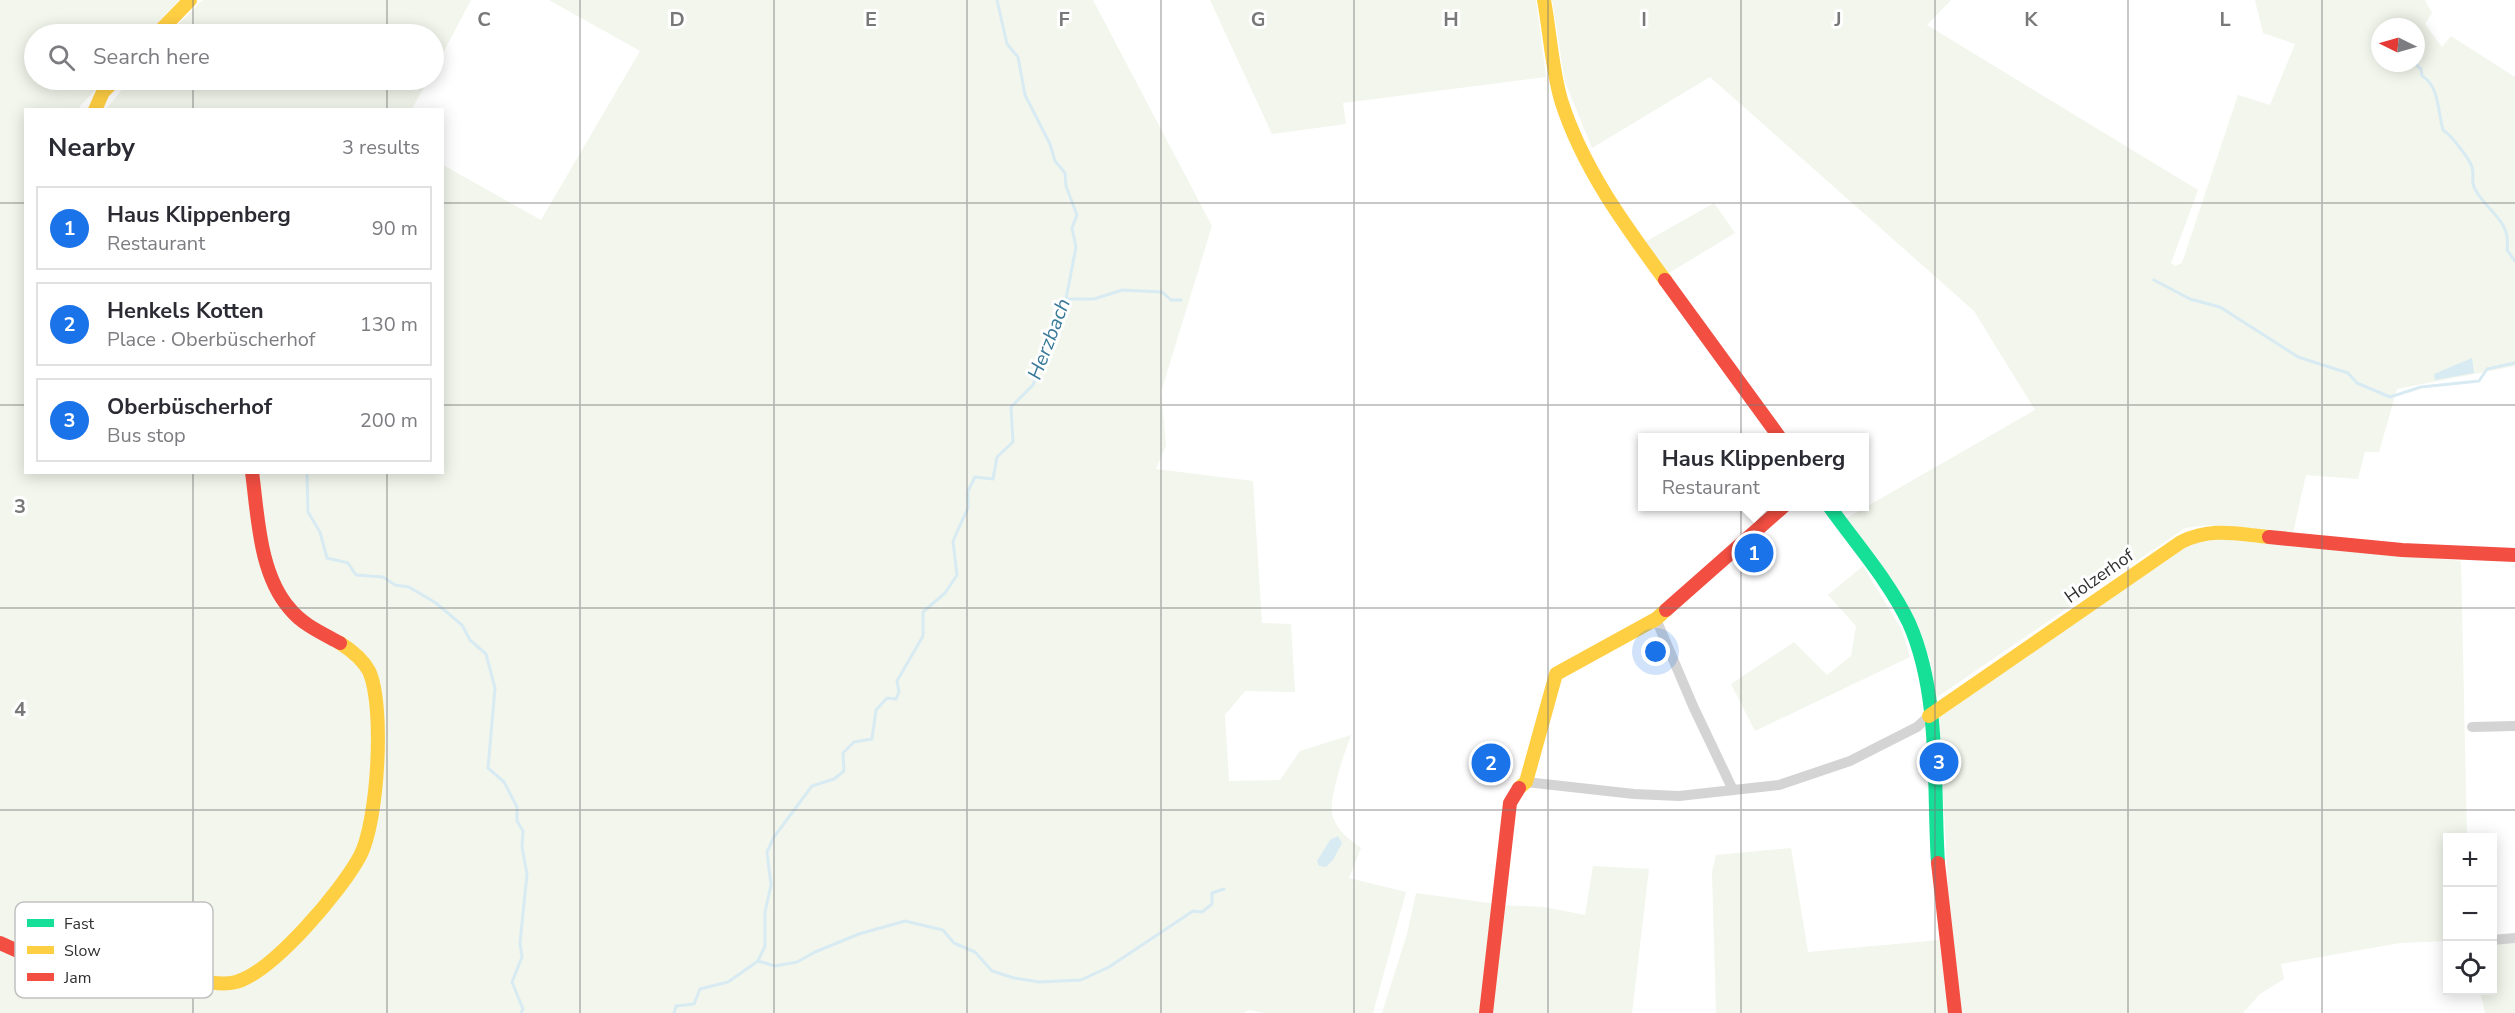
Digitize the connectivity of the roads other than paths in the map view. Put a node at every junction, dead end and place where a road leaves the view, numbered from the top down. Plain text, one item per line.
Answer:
1 (190, 0) edge
2 (1544, 0) edge
3 (167, 24) edge
4 (105, 90) edge
5 (96, 108) edge
6 (1776, 433) edge
7 (252, 474) edge
8 (1779, 511) edge
9 (1832, 511) edge
10 (2515, 555) edge
11 (1656, 619) junction
12 (1929, 716) junction
13 (2515, 726) edge
14 (2472, 727) dead end
15 (1526, 782) junction
16 (1733, 790) junction
17 (2515, 938) edge
18 (2497, 940) edge
19 (0, 943) edge
20 (15, 950) edge
21 (213, 983) edge
22 (1486, 1013) edge
23 (1955, 1013) edge

1 - 3 street
2 - 6 street
4 - 5 street
7 - 21 street
8 - 11 street
9 - 12 street
10 - 12 street, Holzerhof
11 - 15 street
11 - 16 street
12 - 16 street
12 - 23 street
13 - 14 street
15 - 16 street
15 - 22 street
17 - 18 street
19 - 20 street

